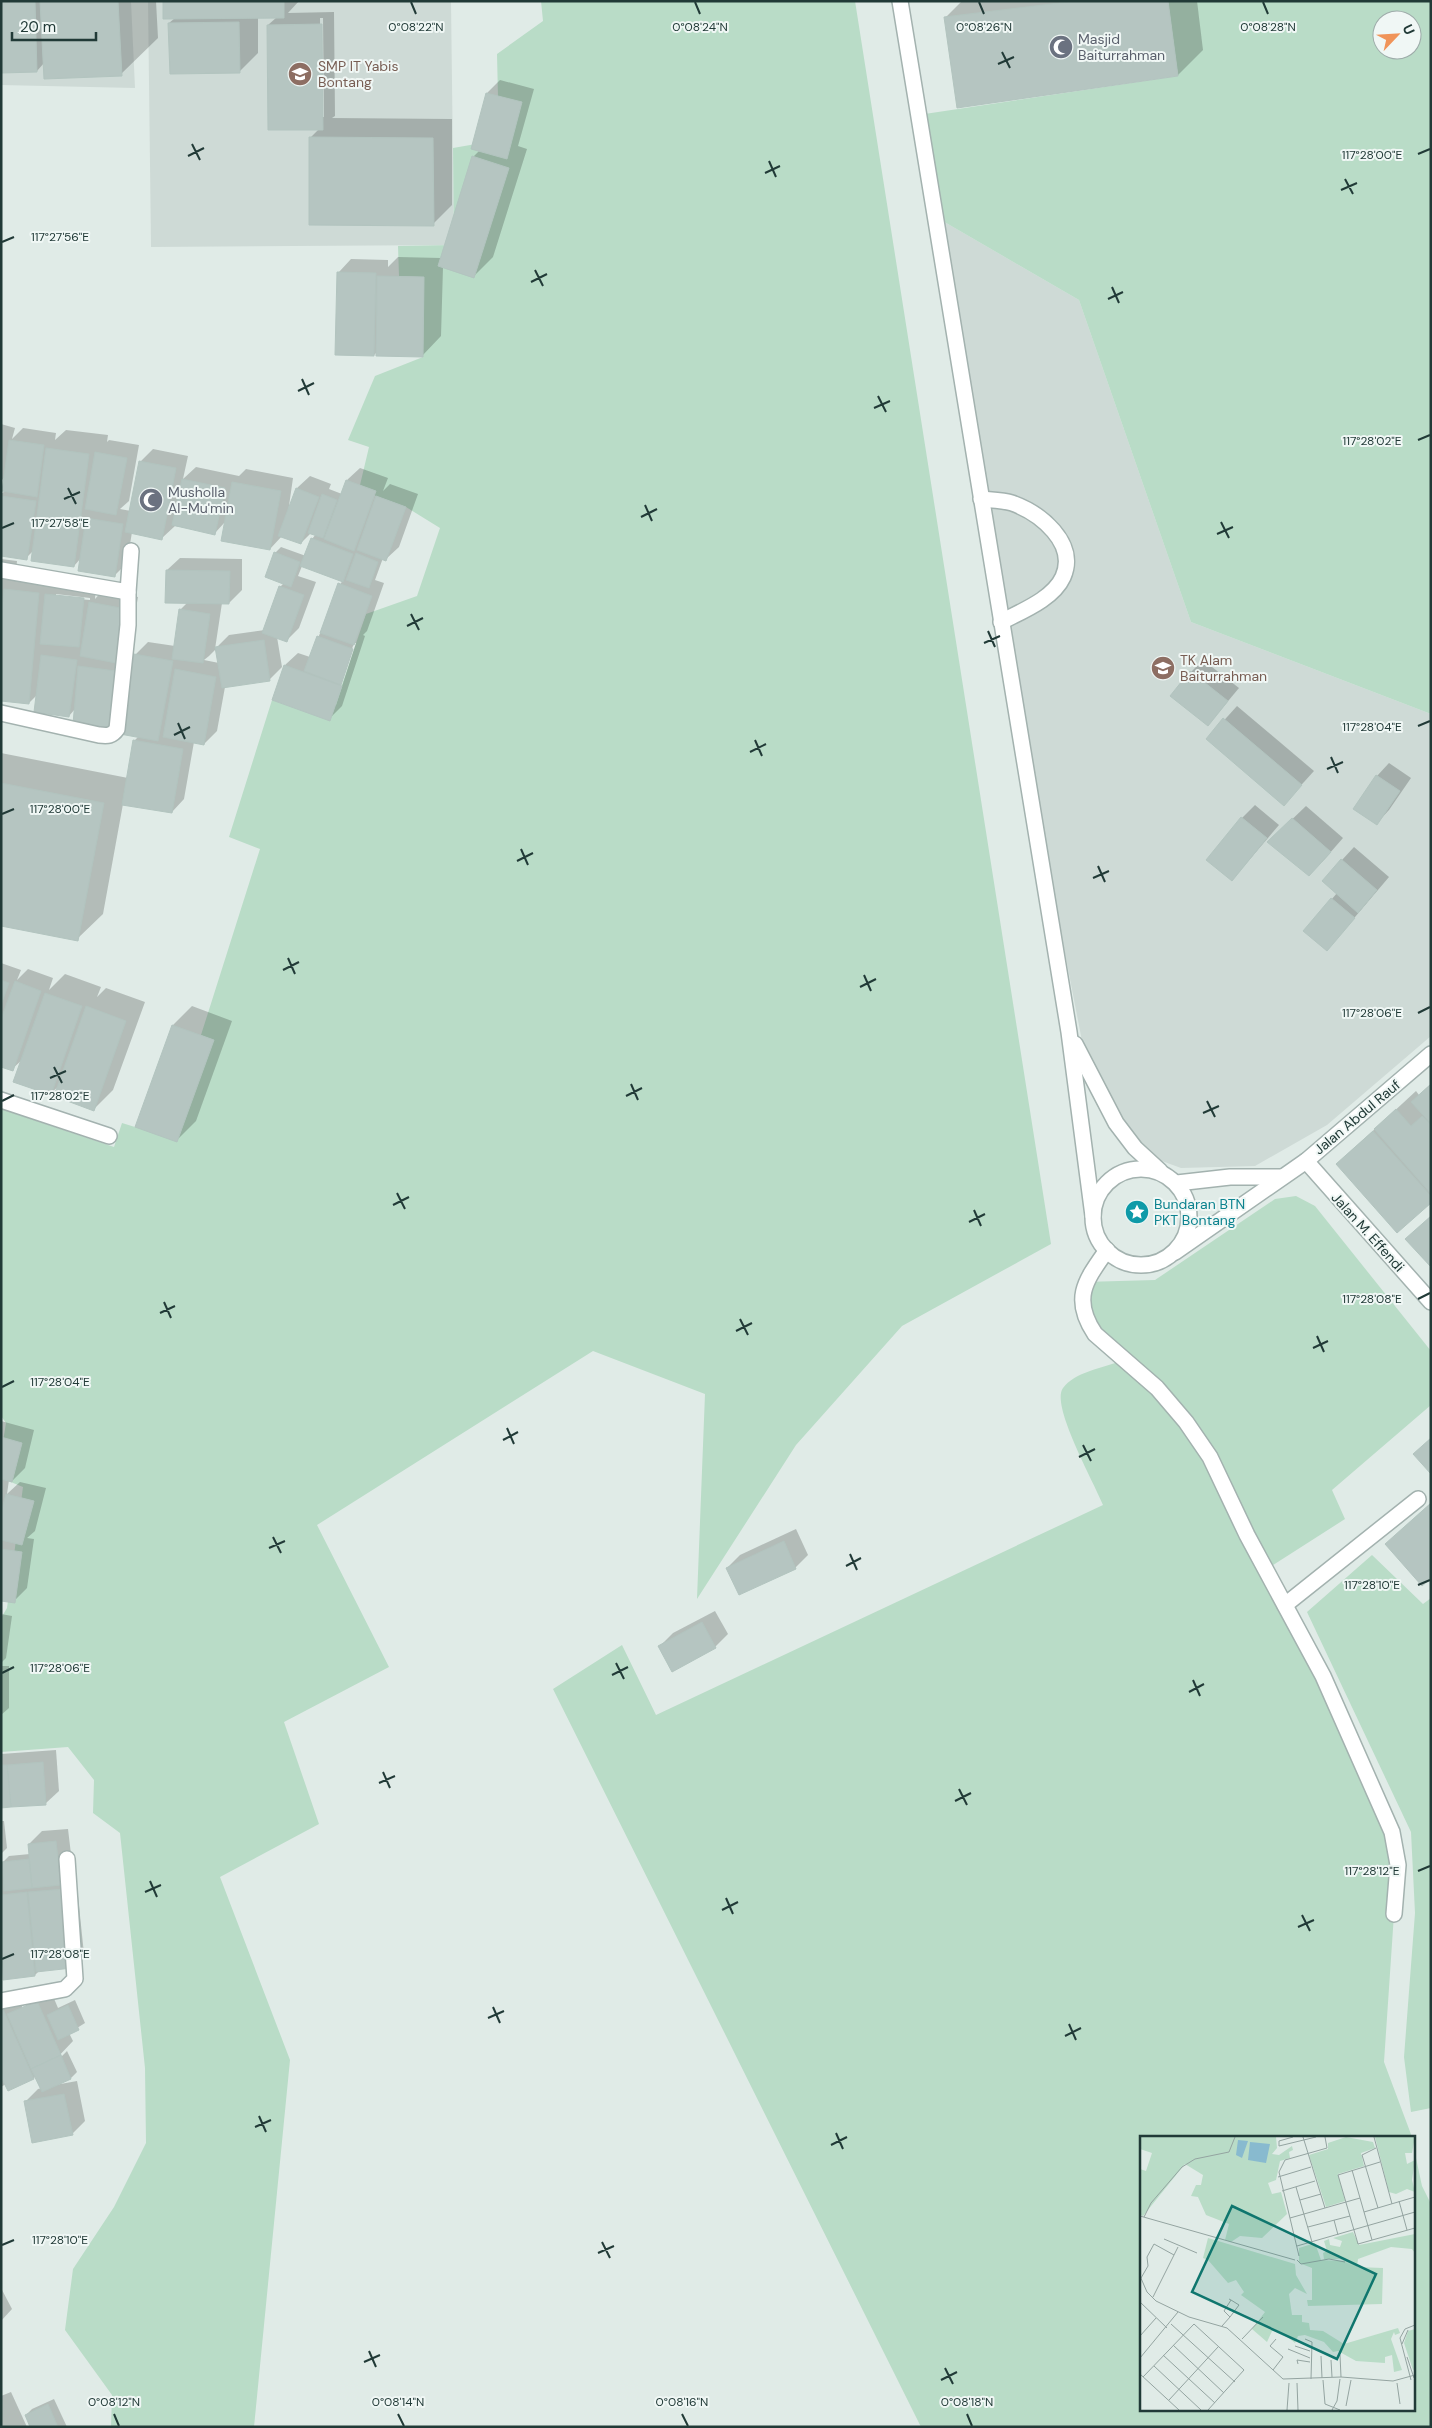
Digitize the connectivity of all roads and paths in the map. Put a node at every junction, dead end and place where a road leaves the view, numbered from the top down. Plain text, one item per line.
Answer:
1 (900, 1) edge
2 (981, 499) junction
3 (131, 551) dead end
4 (1, 570) edge
5 (128, 592) junction
6 (1001, 622) junction
7 (1, 713) edge
8 (1069, 1032) junction
9 (1431, 1054) edge
10 (1, 1100) edge
11 (109, 1136) dead end
12 (1306, 1161) junction
13 (1161, 1172) junction
14 (1282, 1176) junction
15 (1176, 1183) junction
16 (1093, 1216) junction
17 (1107, 1250) junction
18 (1176, 1252) junction
19 (1431, 1302) edge
20 (1418, 1499) dead end
21 (1285, 1606) junction
22 (67, 1859) dead end
23 (1394, 1914) dead end
24 (1, 2001) edge

1 - 2 street
2 - 6 street
2 - 6 street
3 - 5 street
4 - 5 street
5 - 7 street
6 - 8 street
8 - 13 street
8 - 16 street
9 - 12 street, Jalan Abdul Rauf
10 - 11 street
12 - 14 street, Jalan Abdul Rauf
12 - 19 street, Jalan M. Effendi
13 - 15 street
13 - 16 street
14 - 15 street
14 - 18 street, Jalan Abdul Rauf
15 - 18 street
16 - 17 street
17 - 18 street
17 - 21 street
20 - 21 street
21 - 23 street
22 - 24 street

